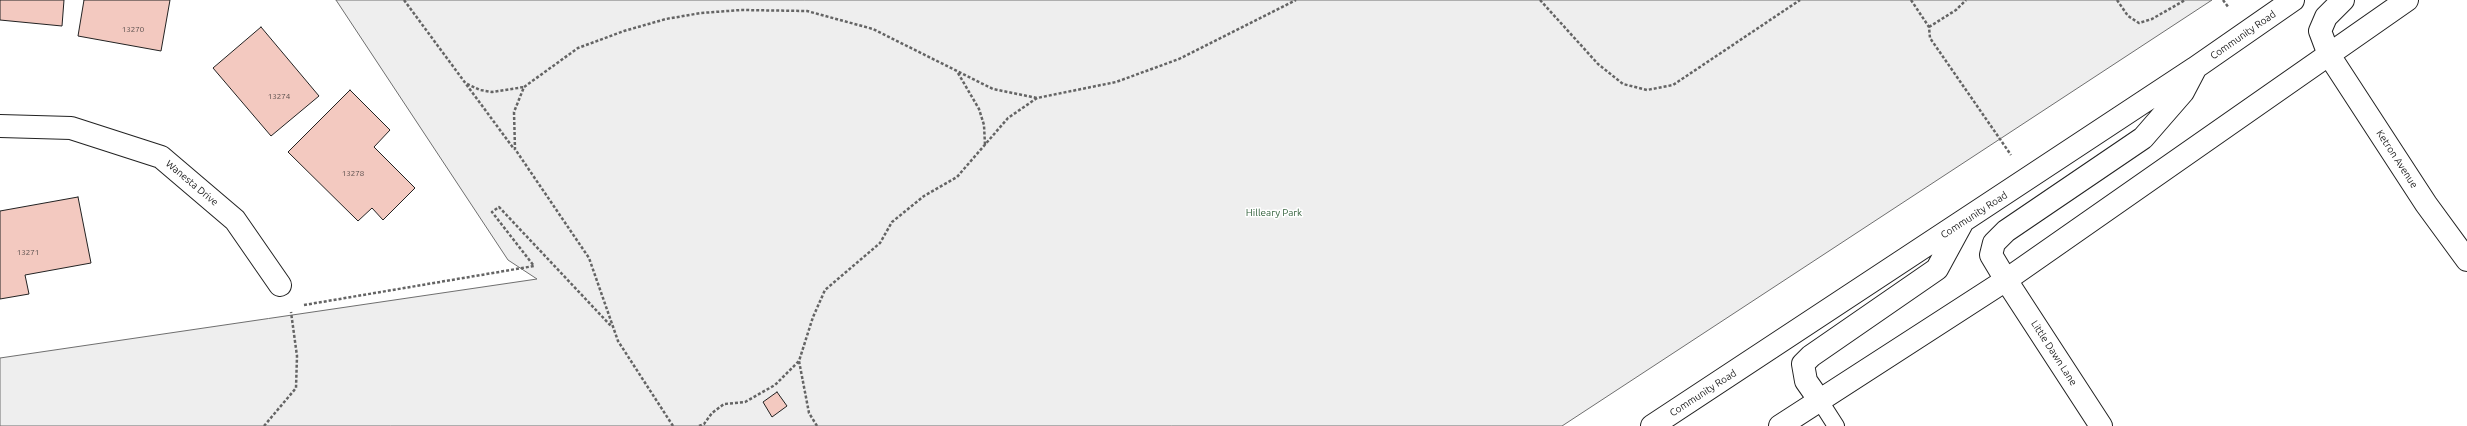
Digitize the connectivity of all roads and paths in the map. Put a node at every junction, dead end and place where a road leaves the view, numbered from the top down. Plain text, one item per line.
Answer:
1 (404, 0) edge
2 (1296, 0) edge
3 (1540, 0) edge
4 (1800, 0) edge
5 (1911, 0) edge
6 (1966, 0) edge
7 (2117, 0) edge
8 (2186, 0) edge
9 (2292, 0) edge
10 (2343, 0) edge
11 (2407, 0) edge
12 (1930, 27) junction
13 (2329, 55) junction
14 (2195, 68) junction
15 (958, 72) junction
16 (467, 84) junction
17 (524, 87) junction
18 (1037, 98) junction
19 (0, 126) edge
20 (2002, 141) dead end
21 (985, 146) junction
22 (515, 149) junction
23 (1963, 222) junction
24 (2467, 260) edge
25 (2006, 280) junction
26 (280, 284) joint
27 (290, 307) junction
28 (612, 327) junction
29 (799, 361) junction
30 (1820, 401) junction
31 (264, 426) edge
32 (673, 426) edge
33 (699, 426) edge
34 (817, 426) edge
35 (1652, 426) edge
36 (1780, 426) edge
37 (1836, 426) edge
38 (2101, 426) edge

1 - 16 path
2 - 18 path
3 - 4 path
5 - 12 path
6 - 12 path
7 - 8 path
9 - 14 main road, Community Road
10 - 13 main road, Ketron Avenue
11 - 13 main road
12 - 20 path
13 - 24 main road, Ketron Avenue
13 - 25 main road
14 - 23 main road, Community Road
14 - 25 main road, Little Dawn Lane
15 - 17 path
15 - 18 path
15 - 21 path
16 - 17 path
16 - 22 path
17 - 22 path
18 - 21 path
19 - 26 main road, Wanesta Drive
21 - 29 path
22 - 28 path
23 - 30 main road
23 - 35 main road, Community Road
25 - 30 main road
25 - 38 main road, Little Dawn Lane
26 - 27 path
27 - 28 path
27 - 31 path
28 - 32 path
29 - 33 path
29 - 34 path
30 - 36 main road
30 - 37 lane

